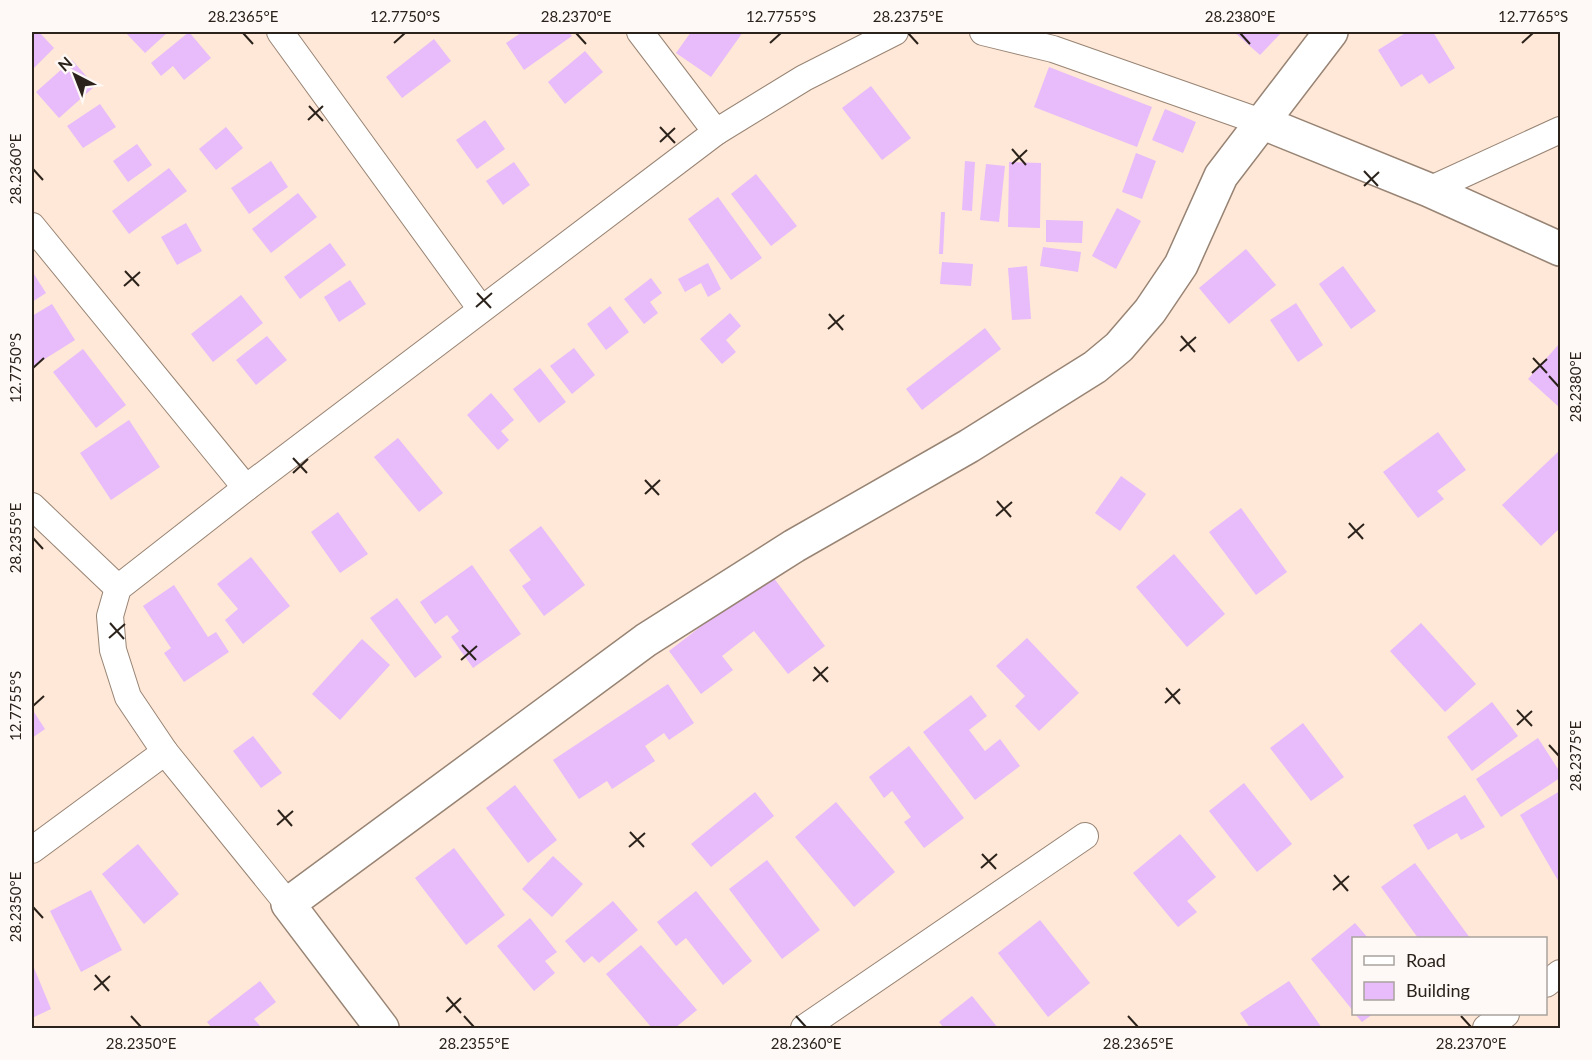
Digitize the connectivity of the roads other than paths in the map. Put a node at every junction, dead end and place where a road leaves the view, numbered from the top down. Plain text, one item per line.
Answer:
1 (280, 32) edge
2 (640, 32) edge
3 (896, 32) edge
4 (983, 32) edge
5 (1331, 32) edge
6 (1261, 122) junction
7 (1560, 130) edge
8 (716, 132) junction
9 (1429, 190) junction
10 (32, 226) edge
11 (1560, 249) edge
12 (481, 309) junction
13 (246, 488) junction
14 (32, 506) edge
15 (118, 588) junction
16 (165, 752) junction
17 (1085, 836) dead end
18 (32, 850) edge
19 (288, 904) junction
20 (1560, 973) edge
21 (1547, 983) edge
22 (1505, 1015) edge
23 (382, 1029) edge
24 (804, 1029) edge
25 (1485, 1029) edge

1 - 12 street
2 - 8 street
3 - 8 street
4 - 6 street
5 - 6 street
6 - 9 street
6 - 19 street
7 - 9 street
8 - 12 street
9 - 11 street
10 - 13 street
12 - 13 street
13 - 15 street
14 - 15 street
15 - 16 street
16 - 18 street
16 - 19 street
17 - 24 street
19 - 23 street
20 - 21 street
22 - 25 street

